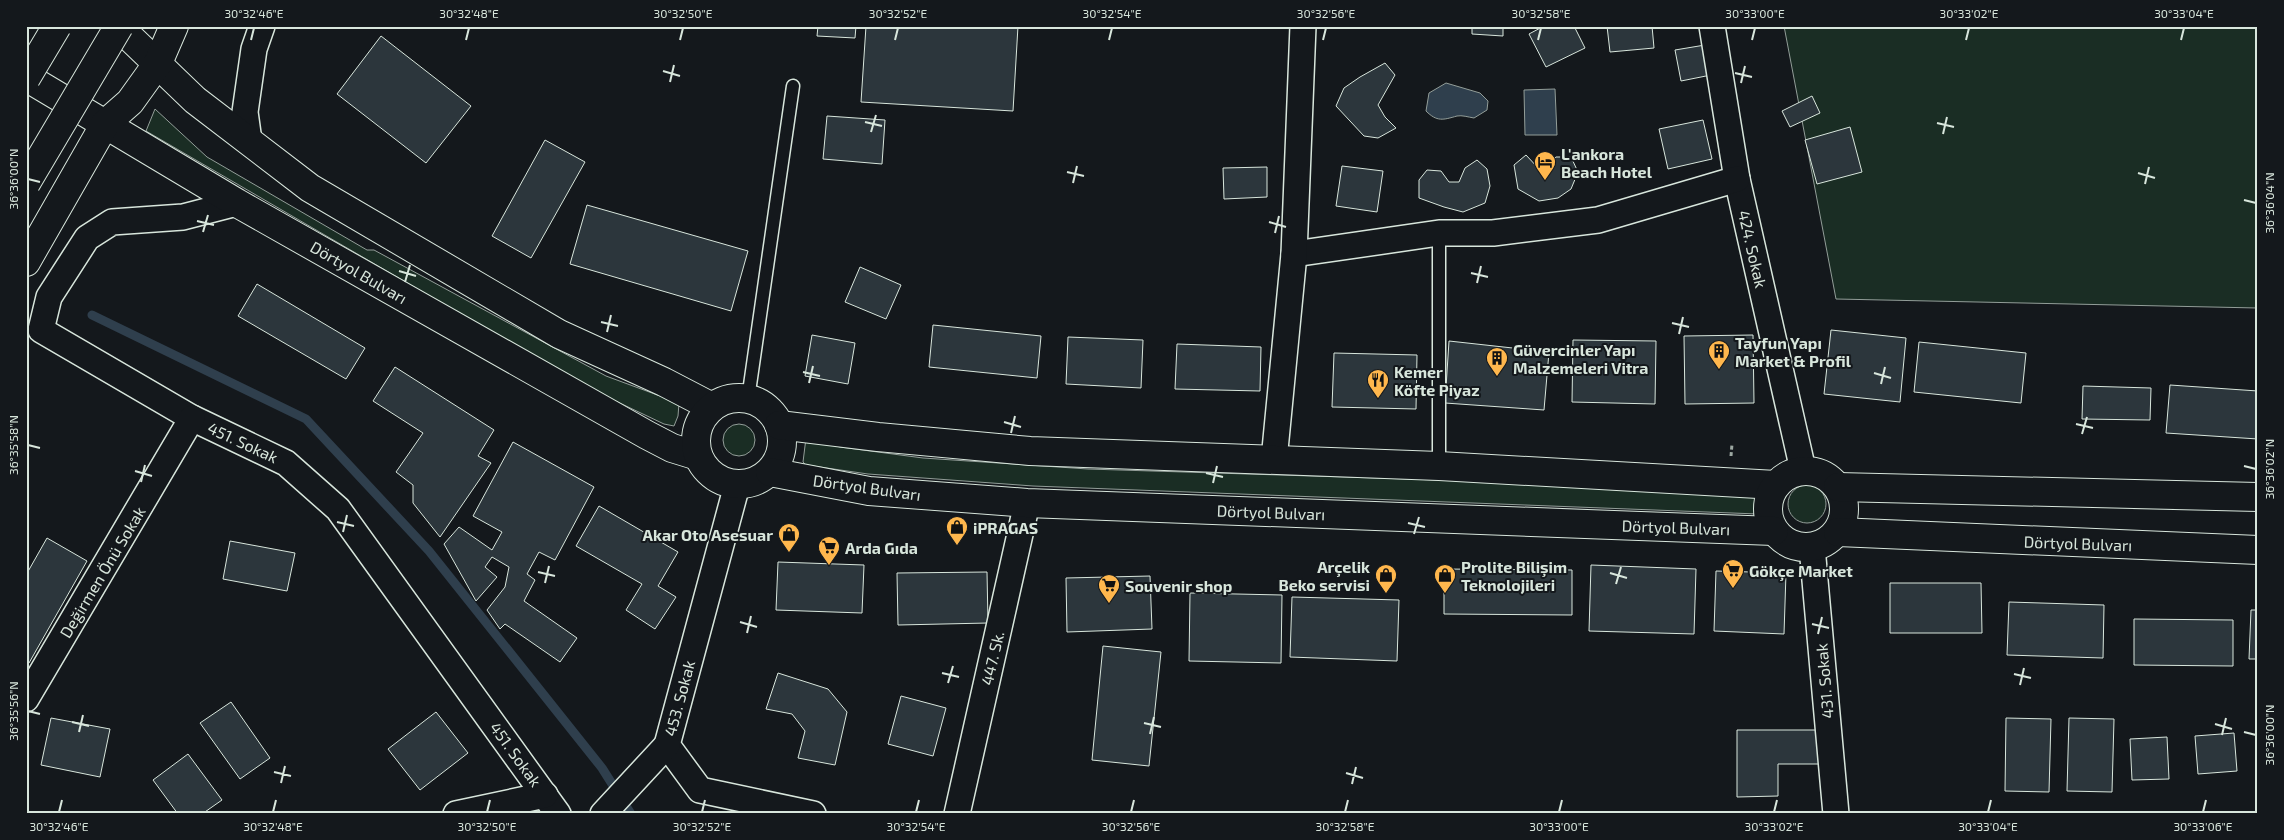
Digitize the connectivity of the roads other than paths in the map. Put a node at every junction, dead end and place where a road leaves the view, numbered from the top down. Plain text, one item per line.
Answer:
1 (57, 26) edge
2 (119, 26) edge
3 (174, 26) edge
4 (262, 26) edge
5 (1303, 26) edge
6 (1712, 26) edge
7 (158, 63) junction
8 (26, 77) edge
9 (793, 86) dead end
10 (105, 124) junction
11 (249, 141) junction
12 (1737, 179) junction
13 (26, 183) edge
14 (236, 203) junction
15 (1439, 233) junction
16 (1294, 254) junction
17 (26, 262) edge
18 (748, 399) junction
19 (712, 407) junction
20 (192, 418) junction
21 (779, 425) junction
22 (698, 456) junction
23 (1274, 460) junction
24 (1439, 466) junction
25 (1802, 470) junction
26 (770, 472) junction
27 (736, 485) junction
28 (1776, 485) junction
29 (1838, 487) junction
30 (2258, 497) edge
31 (1027, 503) junction
32 (1774, 531) junction
33 (1838, 532) junction
34 (1812, 547) junction
35 (2258, 550) edge
36 (26, 699) edge
37 (667, 745) junction
38 (551, 804) edge
39 (605, 812) edge
40 (456, 814) edge
41 (813, 814) edge
42 (957, 814) edge
43 (1836, 814) edge

1 - 8 main road, bridge
2 - 7 main road
2 - 13 main road, bridge
3 - 7 main road
4 - 11 street
5 - 16 street
6 - 12 street, 424. Sokak
7 - 10 main road
7 - 11 main road
8 - 10 main road, Dörtyol Bulvarı
9 - 18 lane
10 - 14 main road, Dörtyol Bulvarı
10 - 17 main road
11 - 19 main road
12 - 15 street
12 - 25 street, 424. Sokak
14 - 20 street, 451. Sokak
14 - 22 main road, Dörtyol Bulvarı
15 - 16 street
15 - 24 lane
16 - 23 street
18 - 19 main road
18 - 21 main road
19 - 22 main road
20 - 36 street, Değirmen Önü Sokak
20 - 38 street, 451. Sokak
21 - 23 main road
21 - 26 main road
22 - 27 main road
23 - 24 main road
24 - 28 main road
25 - 28 main road
25 - 29 main road
26 - 27 main road
26 - 31 main road, Dörtyol Bulvarı
27 - 37 street, 453. Sokak
28 - 32 main road
29 - 30 main road
29 - 33 main road
31 - 32 main road, Dörtyol Bulvarı
31 - 42 street, 447. Sk.
32 - 34 main road
33 - 34 main road
33 - 35 main road, Dörtyol Bulvarı
34 - 43 street, 431. Sokak
37 - 39 street
37 - 41 street, 453. Sokak
38 - 40 street

